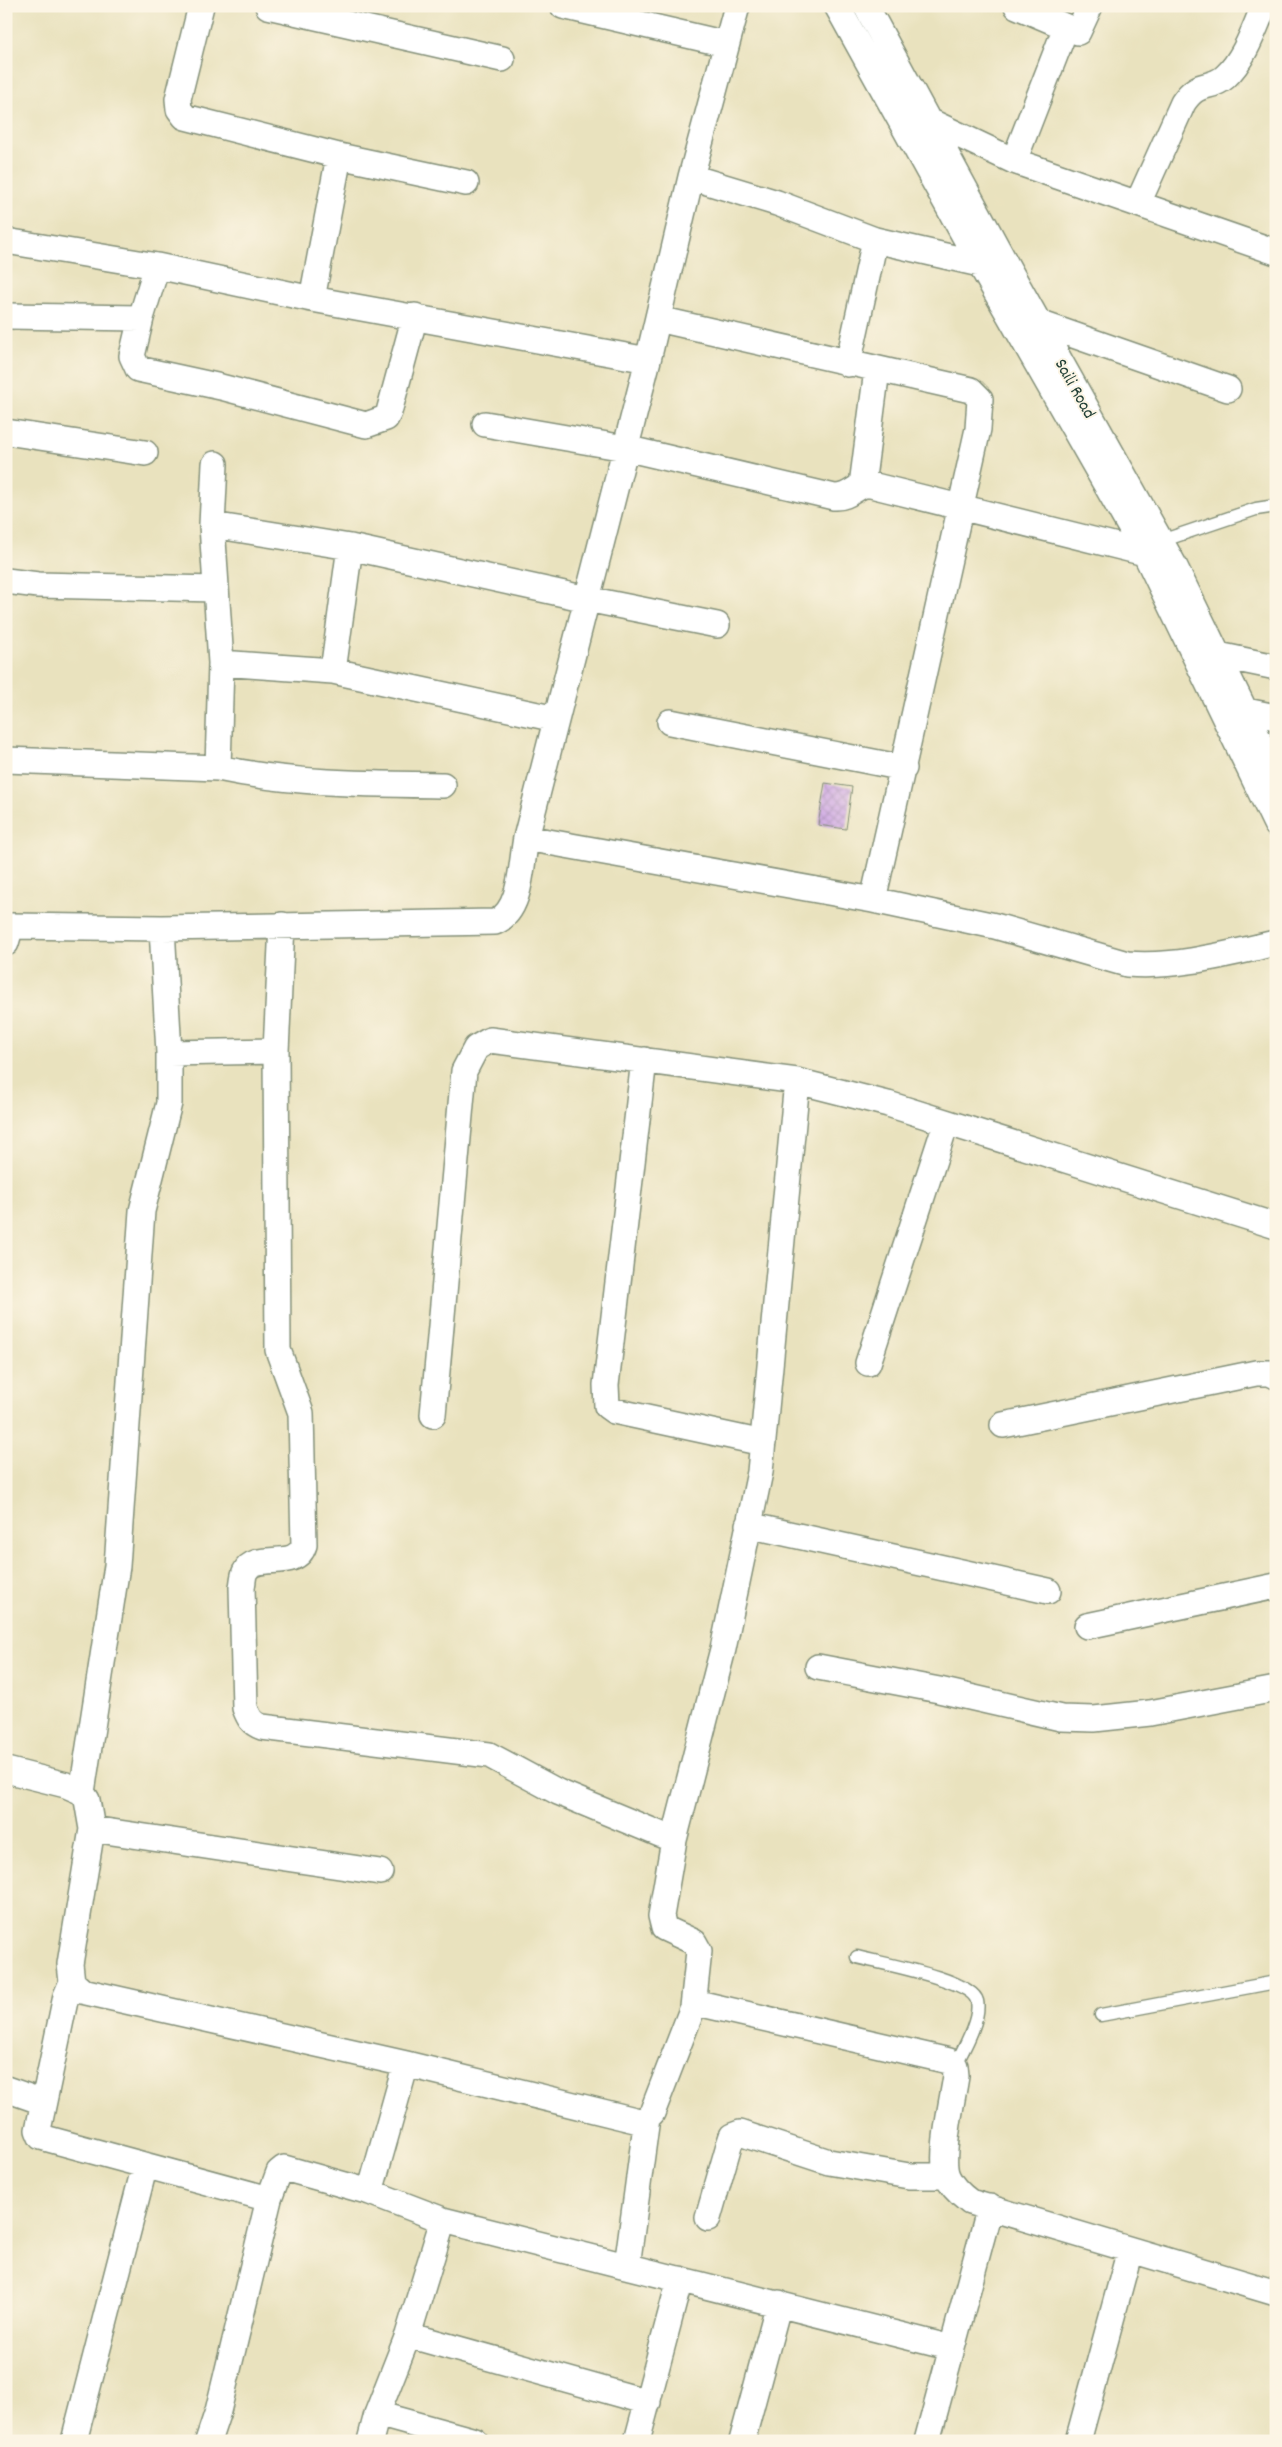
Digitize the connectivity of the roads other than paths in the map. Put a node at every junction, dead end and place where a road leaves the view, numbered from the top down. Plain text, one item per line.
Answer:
1 (201, 6) edge
2 (268, 6) edge
3 (563, 6) edge
4 (737, 6) edge
5 (837, 6) edge
6 (866, 6) edge
7 (1017, 6) edge
8 (1090, 6) edge
9 (1264, 6) edge
10 (1066, 27) junction
11 (726, 44) junction
12 (502, 59) dead end
13 (927, 120) junction
14 (902, 123) junction
15 (339, 156) junction
16 (1014, 161) junction
17 (691, 177) junction
18 (466, 183) dead end
19 (1138, 203) junction
20 (875, 240) junction
21 (6, 241) edge
22 (1276, 252) edge
23 (980, 264) junction
24 (157, 266) junction
25 (312, 299) junction
26 (6, 316) edge
27 (415, 316) junction
28 (141, 318) junction
29 (658, 319) junction
30 (1039, 323) junction
31 (648, 360) junction
32 (848, 364) junction
33 (877, 370) junction
34 (1228, 389) dead end
35 (485, 424) dead end
36 (6, 432) edge
37 (625, 448) junction
38 (145, 453) dead end
39 (215, 464) dead end
40 (862, 485) junction
41 (961, 506) junction
42 (1276, 506) edge
43 (212, 525) junction
44 (350, 547) junction
45 (1153, 547) junction
46 (6, 581) edge
47 (216, 589) junction
48 (586, 599) junction
49 (717, 625) dead end
50 (1218, 654) junction
51 (221, 664) junction
52 (1276, 666) edge
53 (333, 671) junction
54 (1246, 711) junction
55 (1276, 717) edge
56 (556, 719) junction
57 (670, 722) dead end
58 (6, 760) edge
59 (218, 768) junction
60 (904, 768) junction
61 (1276, 775) edge
62 (443, 785) dead end
63 (1276, 824) edge
64 (526, 838) junction
65 (873, 900) junction
66 (282, 925) junction
67 (8, 928) edge
68 (162, 928) junction
69 (1276, 944) edge
70 (276, 1051) junction
71 (169, 1053) junction
72 (644, 1060) junction
73 (797, 1081) junction
74 (946, 1123) junction
75 (1276, 1226) edge
76 (868, 1363) dead end
77 (1276, 1376) edge
78 (434, 1415) dead end
79 (1004, 1425) dead end
80 (763, 1444) junction
81 (748, 1524) junction
82 (1276, 1586) edge
83 (1048, 1591) dead end
84 (1087, 1626) dead end
85 (818, 1667) dead end
86 (1276, 1689) edge
87 (6, 1770) edge
88 (82, 1792) junction
89 (92, 1829) junction
90 (674, 1840) junction
91 (380, 1872) dead end
92 (857, 1957) dead end
93 (72, 1982) junction
94 (1276, 1982) edge
95 (693, 2007) junction
96 (1101, 2015) dead end
97 (406, 2064) junction
98 (955, 2066) junction
99 (6, 2089) edge
100 (43, 2102) junction
101 (647, 2118) junction
102 (145, 2165) junction
103 (947, 2176) junction
104 (370, 2192) junction
105 (269, 2199) junction
106 (990, 2208) junction
107 (708, 2218) dead end
108 (443, 2220) junction
109 (1130, 2250) junction
110 (627, 2266) junction
111 (680, 2279) junction
112 (1276, 2293) edge
113 (779, 2303) junction
114 (408, 2335) junction
115 (952, 2348) junction
116 (648, 2402) junction
117 (377, 2414) junction
118 (74, 2441) edge
119 (208, 2441) edge
120 (370, 2441) edge
121 (475, 2441) edge
122 (637, 2441) edge
123 (742, 2441) edge
124 (927, 2441) edge
125 (1078, 2441) edge

1 - 15 street
2 - 12 street
3 - 11 street
4 - 11 street
5 - 14 street
6 - 13 street, Saili Road
7 - 10 street
8 - 10 street
9 - 19 street
10 - 16 street
11 - 17 street
13 - 14 street
13 - 16 street
13 - 30 street, Saili Road
14 - 23 street
15 - 18 street
15 - 25 street
16 - 19 street
17 - 20 street
17 - 29 street
19 - 22 street
20 - 23 street
20 - 32 street
21 - 24 street
23 - 45 street
24 - 25 street
24 - 28 street
25 - 27 street
26 - 28 street
27 - 28 street
27 - 31 street
29 - 31 street
29 - 32 street
30 - 34 street
30 - 45 street, Saili Road
31 - 37 street
32 - 33 street
33 - 40 street
33 - 41 street
35 - 37 street
36 - 38 street
37 - 40 street
37 - 48 street
39 - 43 street
40 - 41 street
41 - 45 street
41 - 60 street
42 - 45 lane
43 - 44 street
43 - 47 street
44 - 48 street
44 - 53 street
45 - 50 street, Saili Road
45 - 63 street
46 - 47 street
47 - 51 street
48 - 49 street
48 - 56 street
50 - 52 street
50 - 54 street, Saili Road
51 - 53 street
51 - 59 street
53 - 56 street
54 - 55 street
54 - 61 street, Saili Road
56 - 64 street
57 - 60 street
58 - 59 street
59 - 62 street
60 - 65 street
64 - 65 street
64 - 66 street
65 - 69 street
66 - 68 street
66 - 70 street
67 - 68 street
68 - 71 street
70 - 71 street
70 - 90 street
71 - 88 street
72 - 73 street
72 - 78 street
72 - 80 street
73 - 74 street
73 - 80 street
74 - 75 street
74 - 76 street
77 - 79 street
80 - 81 street
81 - 83 street
81 - 90 street
82 - 84 street
85 - 86 street
87 - 88 street
88 - 89 street
89 - 91 street
89 - 93 street
90 - 95 street
92 - 98 lane
93 - 97 street
93 - 100 street
94 - 96 lane
95 - 98 street
95 - 101 street
97 - 101 street
97 - 104 street
98 - 103 street
99 - 100 street
100 - 102 street
101 - 110 street
102 - 105 street
102 - 118 street
103 - 106 street
103 - 107 street
104 - 105 street
104 - 108 street
105 - 119 street
106 - 109 street
106 - 115 street
108 - 110 street
108 - 114 street
109 - 112 street
109 - 125 street
110 - 111 street
111 - 113 street
111 - 116 street
113 - 115 street
113 - 123 street
114 - 116 street
114 - 117 street
115 - 124 street
116 - 122 street
117 - 120 street
117 - 121 street

